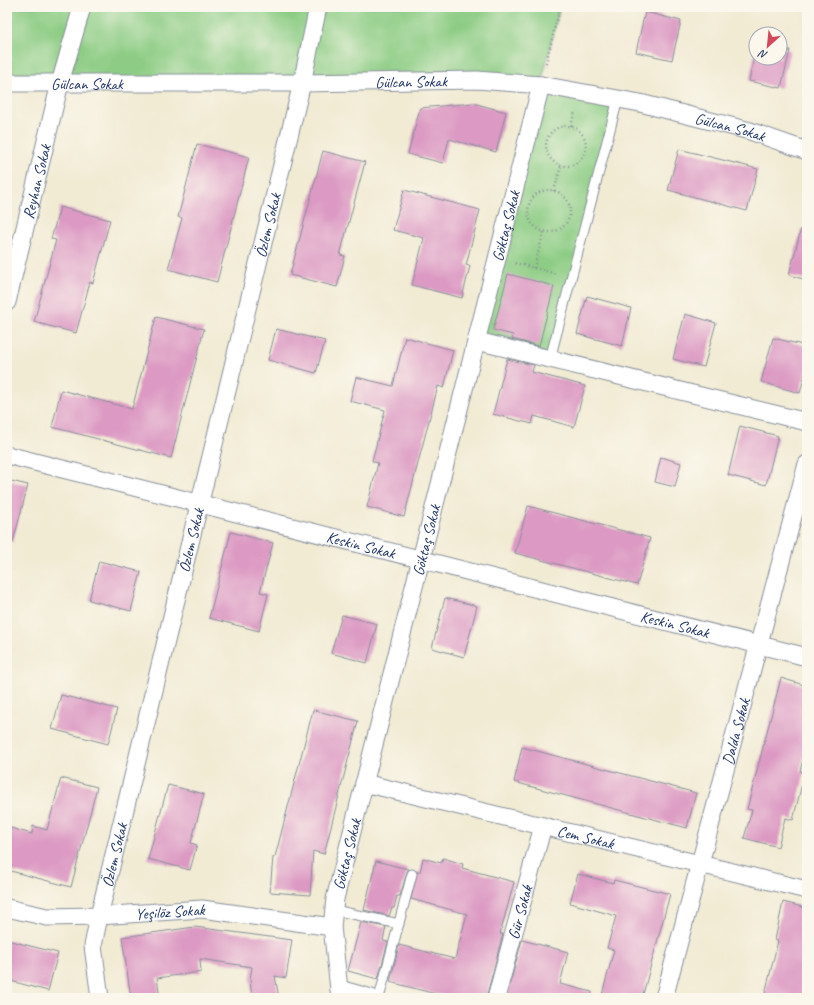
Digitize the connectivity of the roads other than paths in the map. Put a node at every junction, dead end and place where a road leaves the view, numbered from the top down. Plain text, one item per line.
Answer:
1 (82, 7) edge
2 (318, 7) edge
3 (7, 82) edge
4 (60, 83) junction
5 (302, 83) junction
6 (541, 85) junction
7 (618, 99) junction
8 (807, 151) edge
9 (7, 302) edge
10 (477, 341) junction
11 (550, 359) junction
12 (807, 422) edge
13 (7, 455) edge
14 (807, 464) edge
15 (200, 504) junction
16 (421, 560) junction
17 (759, 645) junction
18 (807, 657) edge
19 (364, 783) junction
20 (543, 826) junction
21 (700, 864) junction
22 (412, 874) dead end
23 (807, 890) edge
24 (7, 908) edge
25 (334, 910) junction
26 (99, 916) junction
27 (399, 924) junction
28 (332, 927) junction
29 (340, 994) edge
30 (100, 998) edge
31 (371, 998) edge
32 (379, 998) edge
33 (496, 998) edge
34 (664, 998) edge

1 - 4 street, Reyhan Sokak
2 - 5 street, Özlem Sokak
3 - 4 street, Gülcan Sokak
4 - 5 street, Gülcan Sokak
4 - 9 street, Reyhan Sokak
5 - 6 street, Gülcan Sokak
5 - 15 street, Özlem Sokak
6 - 7 street, Gülcan Sokak
6 - 10 street, Göktaş Sokak
7 - 8 street, Gülcan Sokak
7 - 11 lane
10 - 11 street
10 - 16 street, Göktaş Sokak
11 - 12 street
13 - 15 street, Keskin Sokak
14 - 17 street, Dalda Sokak
15 - 16 street, Keskin Sokak
15 - 26 street, Özlem Sokak
16 - 17 street, Keskin Sokak
16 - 19 street, Göktaş Sokak
17 - 18 street, Keskin Sokak
17 - 21 street, Dalda Sokak
19 - 20 street, Cem Sokak
19 - 25 street, Göktaş Sokak
20 - 21 street, Cem Sokak
20 - 33 street, Gür Sokak
21 - 23 street, Cem Sokak
21 - 34 street, Dalda Sokak
22 - 27 lane
24 - 26 street, Yeşilöz Sokak
25 - 27 lane
25 - 28 street, Göktaş Sokak
26 - 28 street, Yeşilöz Sokak
26 - 30 street, Özlem Sokak
27 - 32 lane
28 - 29 street, Göktaş Sokak
29 - 31 street

